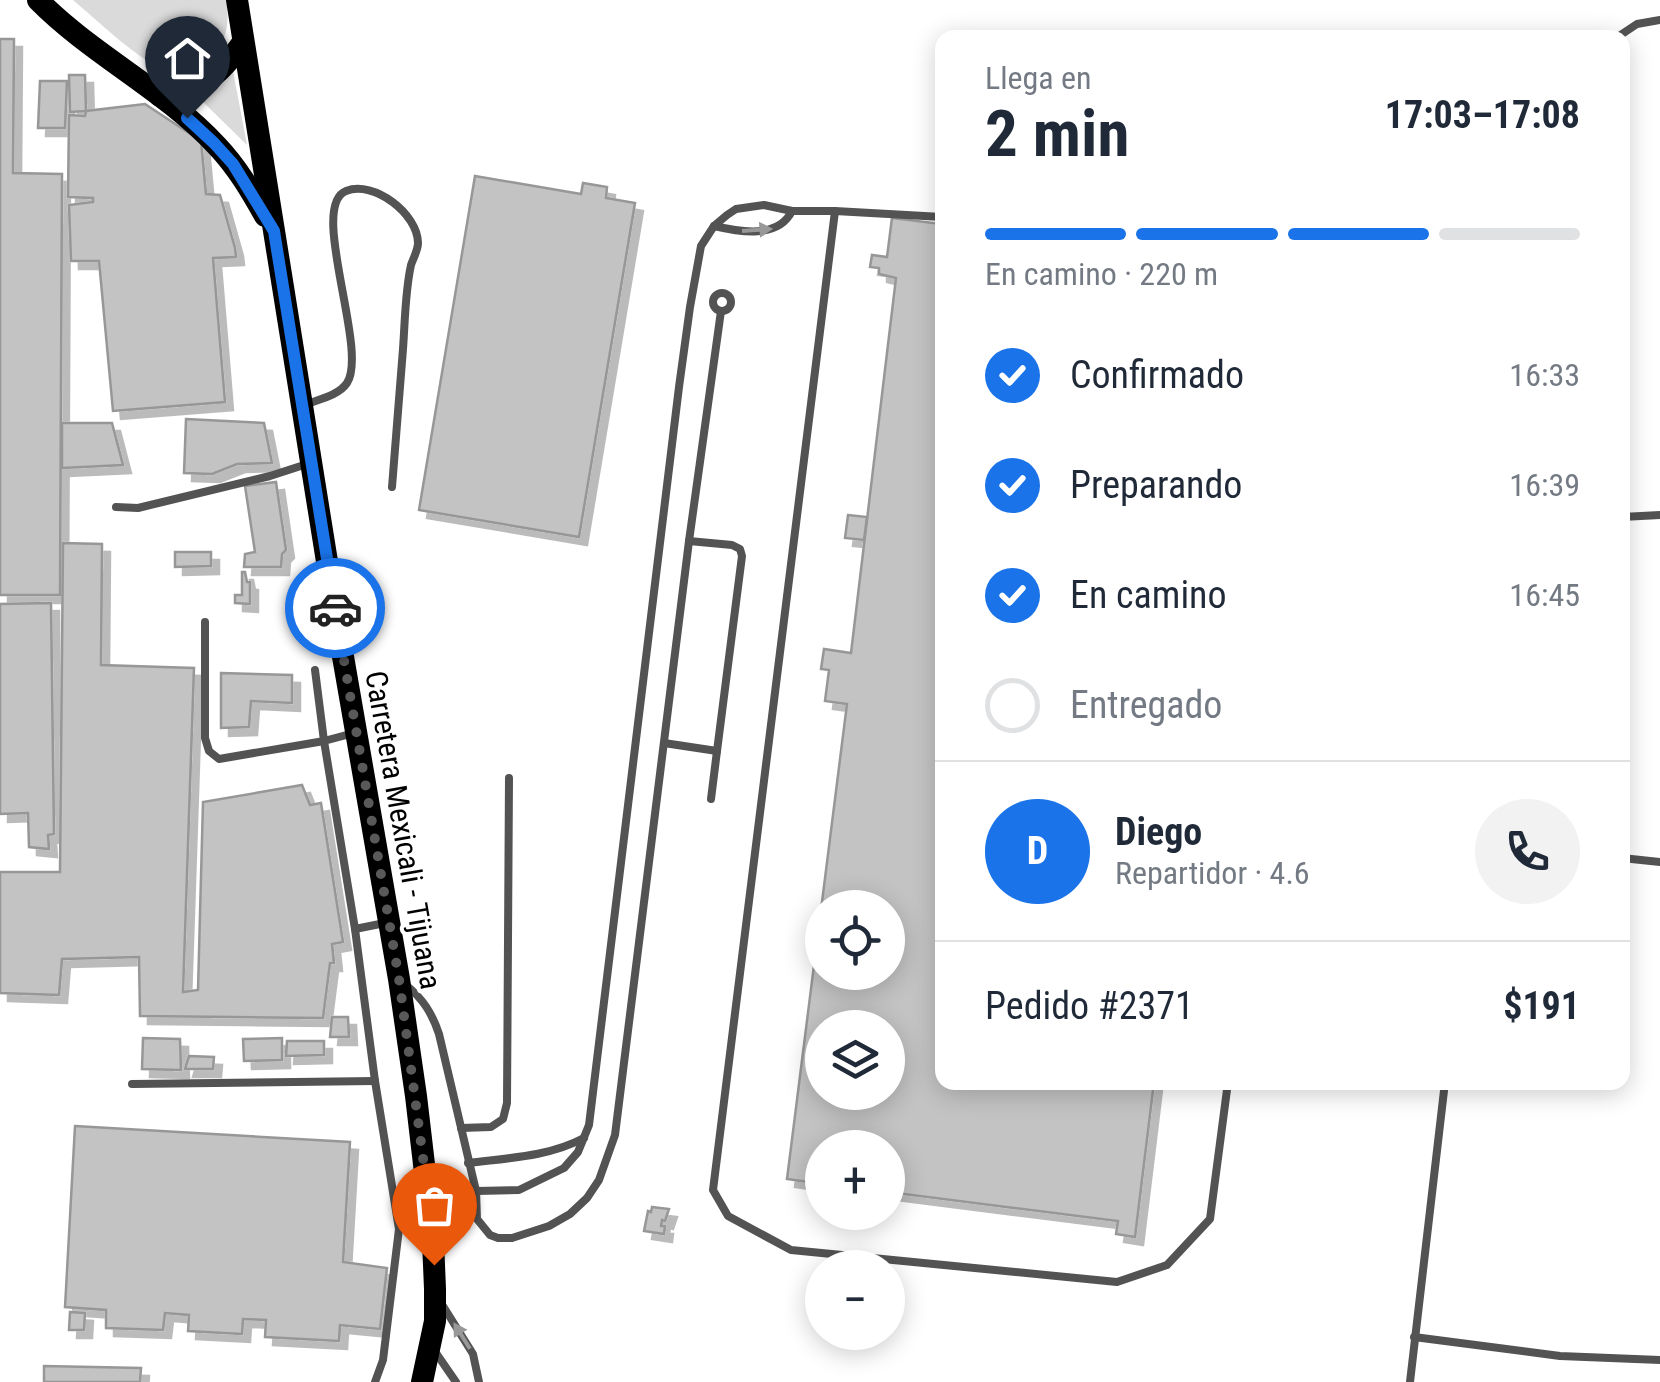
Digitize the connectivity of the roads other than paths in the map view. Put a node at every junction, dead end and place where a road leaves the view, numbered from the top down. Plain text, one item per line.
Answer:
1 (38, 0) edge
2 (236, 0) edge
3 (1660, 20) edge
4 (1628, 30) edge
5 (243, 42) junction
6 (160, 96) junction
7 (792, 211) junction
8 (834, 211) junction
9 (935, 216) edge
10 (714, 226) junction
11 (274, 231) junction
12 (721, 312) dead end
13 (302, 405) junction
14 (311, 463) junction
15 (392, 487) dead end
16 (116, 507) dead end
17 (1660, 514) edge
18 (1630, 516) edge
19 (689, 540) junction
20 (205, 622) dead end
21 (315, 670) dead end
22 (356, 732) junction
23 (324, 741) junction
24 (664, 743) junction
25 (717, 750) junction
26 (509, 778) dead end
27 (711, 799) dead end
28 (1630, 859) edge
29 (1660, 862) edge
30 (389, 922) junction
31 (355, 929) junction
32 (399, 979) junction
33 (375, 1081) junction
34 (132, 1084) dead end
35 (1227, 1090) edge
36 (1444, 1090) edge
37 (461, 1128) junction
38 (584, 1138) junction
39 (468, 1162) junction
40 (476, 1191) junction
41 (435, 1293) junction
42 (1414, 1337) junction
43 (430, 1345) junction
44 (1660, 1360) edge
45 (375, 1382) edge
46 (422, 1382) edge
47 (456, 1382) edge
48 (479, 1382) edge
49 (1410, 1382) edge

1 - 6 main road, Carretera Mexicali - Tijuana
2 - 5 main road, Carretera Mexicali - Tijuana
3 - 4 lane
5 - 6 main road
5 - 11 main road, Carretera Mexicali - Tijuana
6 - 11 main road, Carretera Mexicali - Tijuana
7 - 8 lane
7 - 10 lane
10 -> 7 lane
8 - 9 lane
8 - 35 lane
10 - 38 lane
11 - 13 main road, Carretera Mexicali - Tijuana
12 - 19 lane
13 - 14 main road, Carretera Mexicali - Tijuana
13 - 15 lane
14 - 16 lane
14 - 22 main road, Carretera Mexicali - Tijuana
17 - 18 lane
19 - 24 lane
19 - 25 lane
20 - 23 lane
21 - 23 lane
22 - 23 lane
22 - 30 main road, Carretera Mexicali - Tijuana
23 - 31 lane
24 - 25 lane
24 - 40 lane
25 - 27 lane
26 - 37 lane
28 - 29 lane
30 - 31 lane
30 - 32 main road, Carretera Mexicali - Tijuana
31 - 33 lane
32 - 37 lane
32 - 41 main road, Carretera Mexicali - Tijuana
33 - 34 lane
33 - 45 lane
36 - 42 lane
37 - 39 lane
38 - 39 lane
38 - 40 lane
39 - 40 lane
41 - 43 main road, Carretera Mexicali - Tijuana
48 -> 41 lane
42 - 44 lane
42 - 49 lane
43 - 46 main road, Carretera Mexicali - Tijuana
43 - 47 lane

